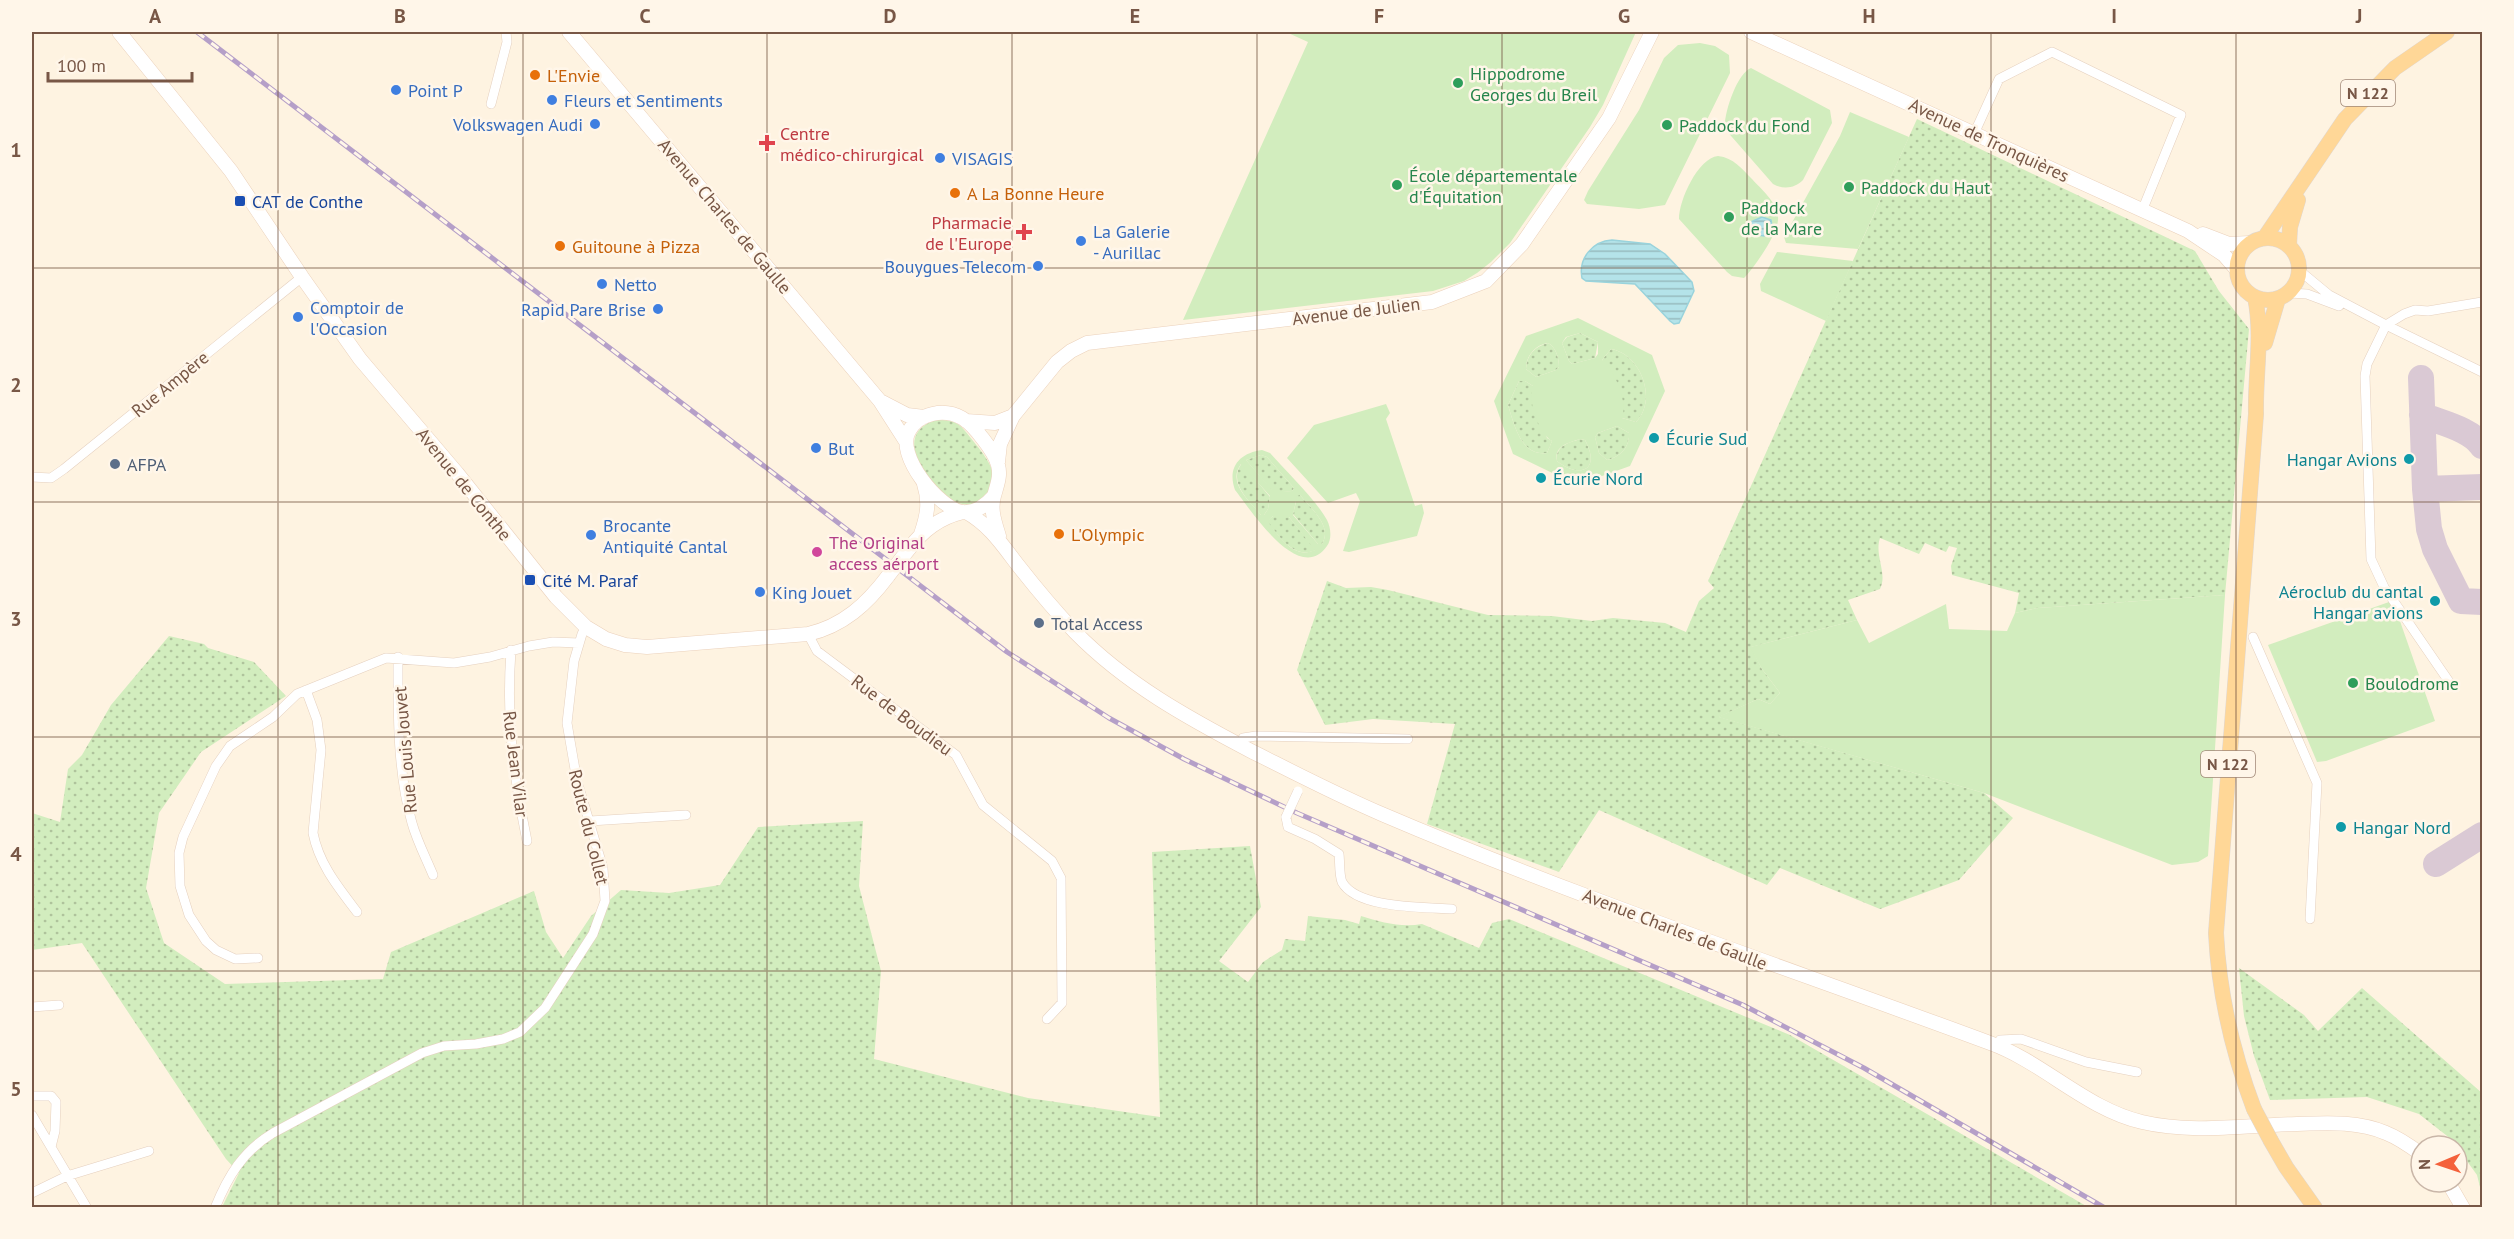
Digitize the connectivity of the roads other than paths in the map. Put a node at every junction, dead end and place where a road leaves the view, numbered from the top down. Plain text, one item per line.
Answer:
1 (119, 32) edge
2 (506, 32) edge
3 (569, 32) edge
4 (1646, 32) edge
5 (1652, 32) edge
6 (1751, 32) edge
7 (2447, 32) edge
8 (1626, 84) junction
9 (491, 104) dead end
10 (1974, 134) junction
11 (2307, 174) junction
12 (2142, 211) junction
13 (2188, 231) junction
14 (2265, 237) junction
15 (2250, 243) junction
16 (2289, 244) junction
17 (2237, 270) junction
18 (2300, 271) junction
19 (302, 277) junction
20 (2283, 296) junction
21 (2255, 297) junction
22 (2482, 302) edge
23 (2355, 310) junction
24 (2386, 325) junction
25 (2482, 372) edge
26 (880, 401) junction
27 (2256, 414) junction
28 (1013, 416) junction
29 (924, 417) junction
30 (966, 421) junction
31 (905, 440) junction
32 (998, 462) junction
33 (33, 477) edge
34 (924, 481) junction
35 (994, 496) junction
36 (964, 512) junction
37 (921, 534) junction
38 (1000, 539) junction
39 (586, 627) junction
40 (808, 633) junction
41 (2253, 637) dead end
42 (579, 643) junction
43 (511, 650) junction
44 (398, 657) junction
45 (2452, 686) dead end
46 (306, 690) junction
47 (1408, 739) dead end
48 (1240, 745) junction
49 (1301, 777) junction
50 (686, 815) dead end
51 (590, 821) junction
52 (527, 841) dead end
53 (433, 875) dead end
54 (1452, 909) dead end
55 (357, 912) dead end
56 (2310, 919) dead end
57 (258, 958) dead end
58 (59, 1005) dead end
59 (32, 1007) edge
60 (1047, 1019) dead end
61 (1996, 1045) junction
62 (2137, 1072) dead end
63 (32, 1096) edge
64 (32, 1115) edge
65 (51, 1147) junction
66 (2409, 1147) edge
67 (149, 1151) dead end
68 (67, 1176) junction
69 (32, 1194) edge
70 (2455, 1194) edge
71 (87, 1208) edge
72 (215, 1208) edge
73 (2315, 1208) edge
74 (2463, 1208) edge

1 - 19 street, Avenue de Conthe
2 - 9 street
3 - 26 street, Avenue Charles de Gaulle
4 - 8 street, Avenue de Julien
5 - 8 street, Avenue de Julien
6 - 10 street, Avenue de Tronquières
7 - 11 main road, N 122
8 - 28 street, Avenue de Julien
10 - 12 street, Avenue de Tronquières
10 - 12 street
11 - 14 main road, N 122
11 - 16 main road, N 122
12 - 13 street, Avenue de Tronquières
13 - 15 street
13 - 17 street, Avenue de Tronquières
14 - 15 main road
14 - 16 main road
15 - 17 main road
16 - 18 main road
17 - 21 main road
18 - 20 main road
18 - 23 street
19 - 33 street, Rue Ampère
19 - 39 street, Avenue de Conthe
20 - 21 main road
20 - 23 street
20 - 27 main road
21 - 27 main road, N 122
22 - 24 street
23 - 24 street
24 - 25 street
24 - 45 street
26 - 29 street, Avenue Charles de Gaulle
26 - 31 street, Avenue Charles de Gaulle
27 - 73 main road, N 122, bridge
28 - 30 street
28 - 32 street, Avenue de Julien
29 - 30 street
29 - 31 street
30 - 32 street
31 - 34 street
32 - 35 street
34 - 36 street
34 - 37 street, Avenue de Conthe
35 - 36 street
35 - 38 street, Avenue Charles de Gaulle
36 - 37 street, Avenue de Conthe
36 - 38 street, Avenue Charles de Gaulle
37 - 40 street, Avenue de Conthe, bridge
38 - 48 street, Avenue Charles de Gaulle
39 - 40 street, Avenue de Conthe
39 - 42 street, Route du Collet
40 - 60 street, Rue de Boudieu
41 - 56 street
42 - 43 street
42 - 51 street, Route du Collet
43 - 44 street
43 - 52 street, Rue Jean Vilar
44 - 46 street
44 - 53 street, Rue Louis Jouvet
46 - 55 street
46 - 57 street
47 - 48 street
48 - 49 street, Avenue Charles de Gaulle
49 - 54 street, bridge
49 - 61 street, Avenue Charles de Gaulle
50 - 51 street
51 - 72 street, Route du Collet
58 - 59 street
61 - 62 street
61 - 66 street, Avenue Charles de Gaulle
63 - 65 street
64 - 65 street
65 - 68 street
67 - 68 street
68 - 69 street
68 - 71 street
70 - 74 street

